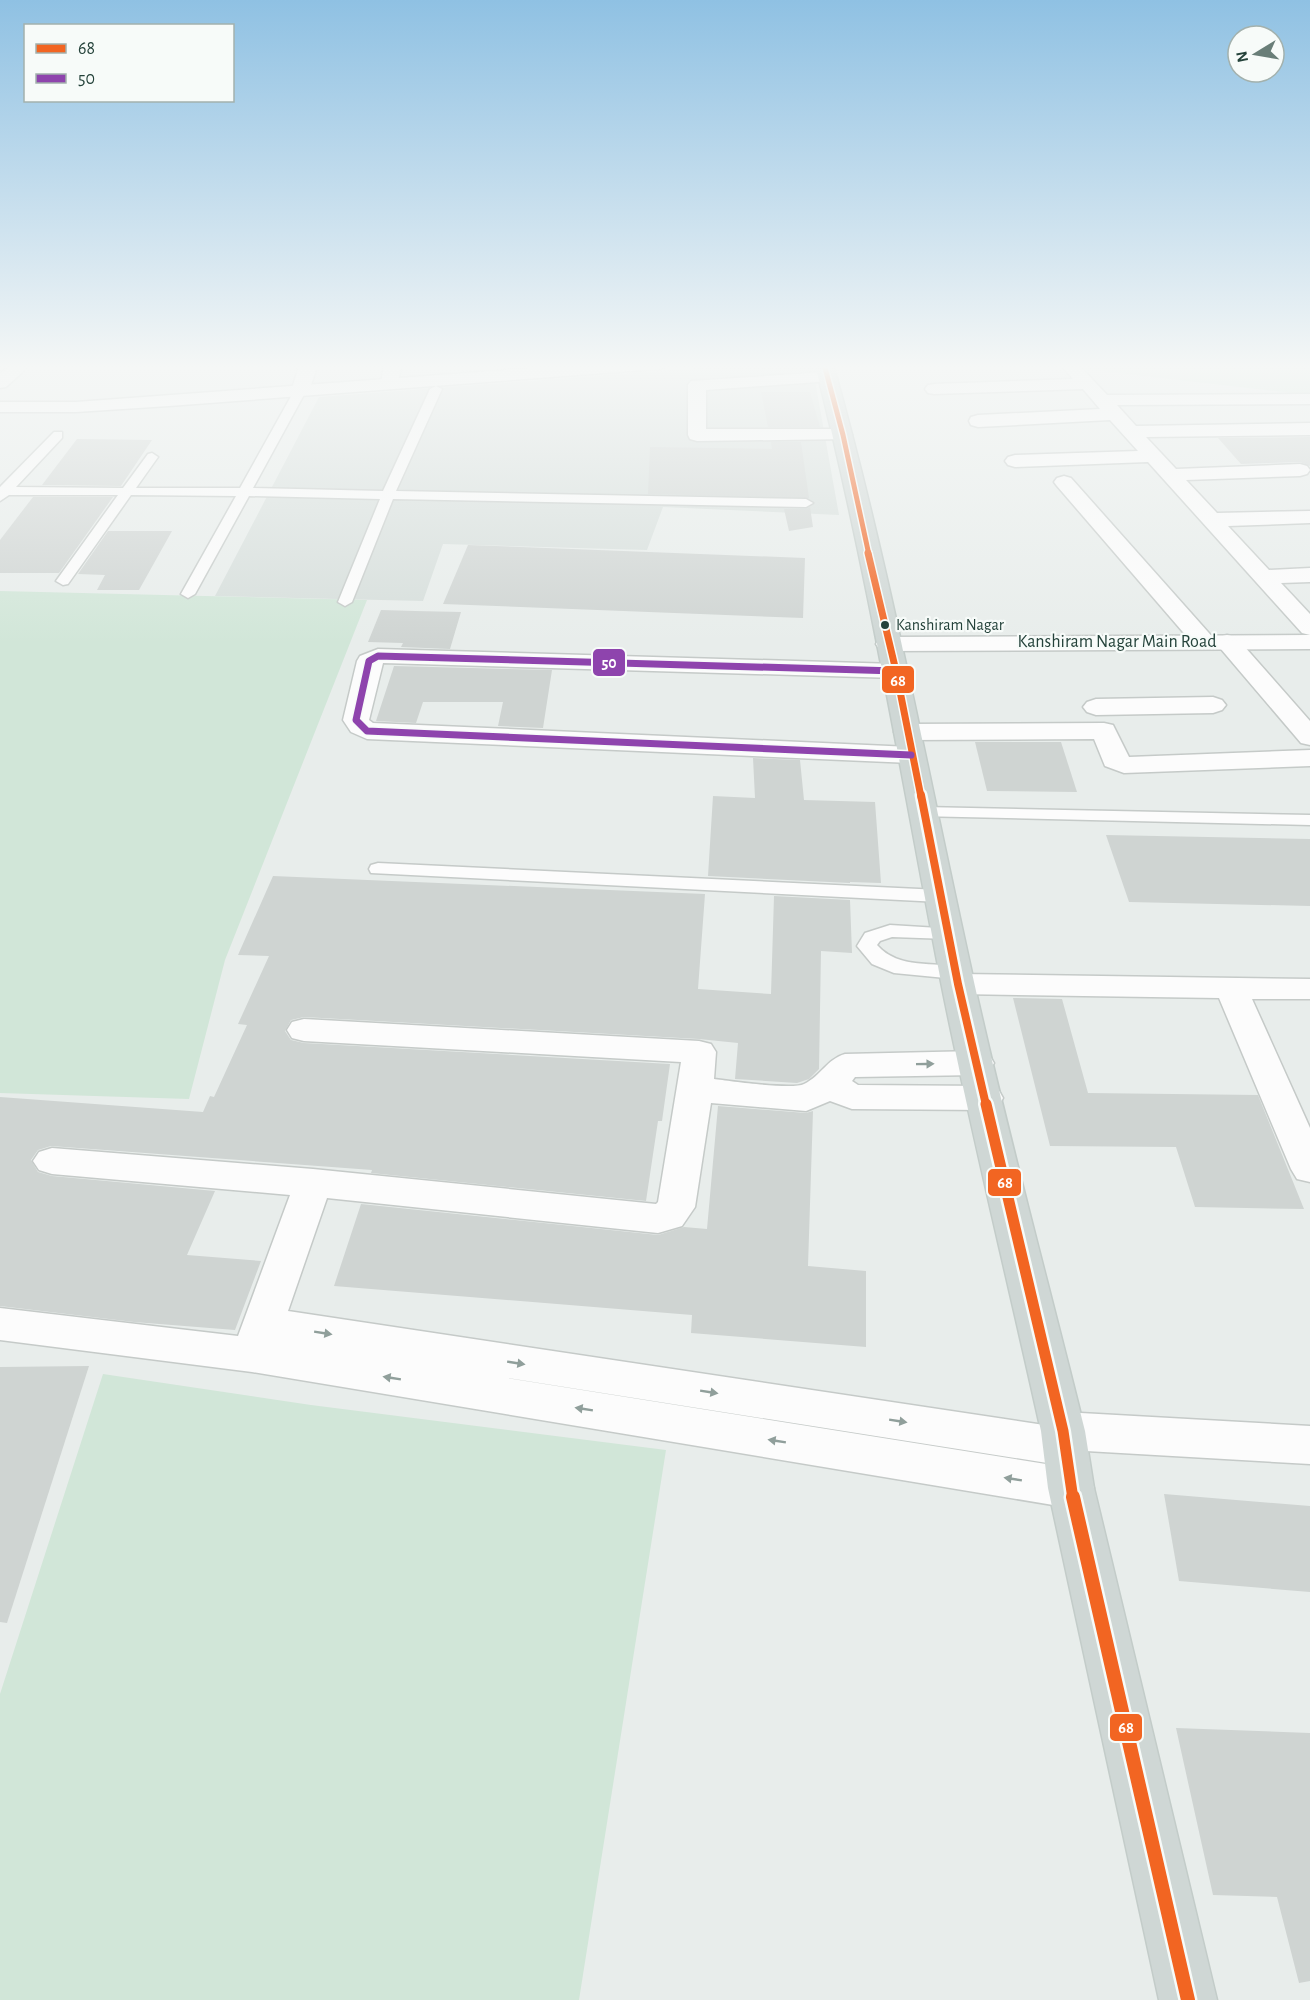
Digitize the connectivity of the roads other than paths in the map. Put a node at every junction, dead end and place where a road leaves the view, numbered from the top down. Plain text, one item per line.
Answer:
1 (36, 457) edge
2 (152, 457) dead end
3 (264, 457) edge
4 (405, 457) edge
5 (848, 457) edge
6 (1116, 457) edge
7 (1154, 457) edge
8 (1015, 461) dead end
9 (1300, 470) dead end
10 (1169, 476) junction
11 (1064, 482) dead end
12 (127, 492) junction
13 (245, 492) junction
14 (2, 493) edge
15 (388, 495) junction
16 (806, 503) dead end
17 (1310, 517) edge
18 (1210, 520) junction
19 (1310, 576) edge
20 (1263, 577) junction
21 (63, 581) dead end
22 (188, 594) dead end
23 (345, 602) dead end
24 (1310, 628) edge
25 (1215, 642) junction
26 (1310, 642) edge
27 (892, 658) junction
28 (1213, 705) dead end
29 (1096, 708) junction
30 (1310, 737) edge
31 (909, 743) junction
32 (1310, 758) edge
33 (923, 813) junction
34 (1310, 820) edge
35 (378, 869) dead end
36 (940, 896) junction
37 (948, 933) junction
38 (957, 979) junction
39 (1231, 989) junction
40 (1310, 989) edge
41 (304, 1030) dead end
42 (981, 1081) junction
43 (695, 1090) junction
44 (52, 1161) dead end
45 (1310, 1169) edge
46 (313, 1183) junction
47 (0, 1324) edge
48 (259, 1340) junction
49 (1310, 1445) edge
50 (1067, 1456) junction
51 (1188, 2000) edge

1 - 14 lane
2 - 12 lane
3 - 13 lane
4 - 15 lane
5 - 27 main road
6 - 8 street
7 - 10 street
9 - 10 street
10 - 18 street
11 - 25 street
12 - 13 lane
12 - 14 lane
12 - 21 lane
13 - 15 lane
13 - 22 lane
15 - 16 lane
15 - 23 lane
17 - 18 street
18 - 20 street
19 - 20 street
20 - 24 street
25 - 26 street, Kanshiram Nagar Main Road
25 - 27 street, Kanshiram Nagar Main Road
25 - 30 street
27 - 31 main road
27 - 31 street, Kanshiram Nagar Main Road
28 - 29 street
29 - 31 street
29 - 32 street
31 - 33 main road
33 - 34 lane
33 - 36 main road
35 - 36 lane
36 - 37 main road
37 - 38 main road
37 - 38 lane
38 - 39 street
38 - 42 main road
39 - 40 street
39 - 45 street
41 - 43 street
42 - 43 street
42 - 50 main road
43 - 46 street
44 - 46 street
46 - 48 street
47 - 48 street
48 - 50 street
49 - 50 street
50 - 51 main road

